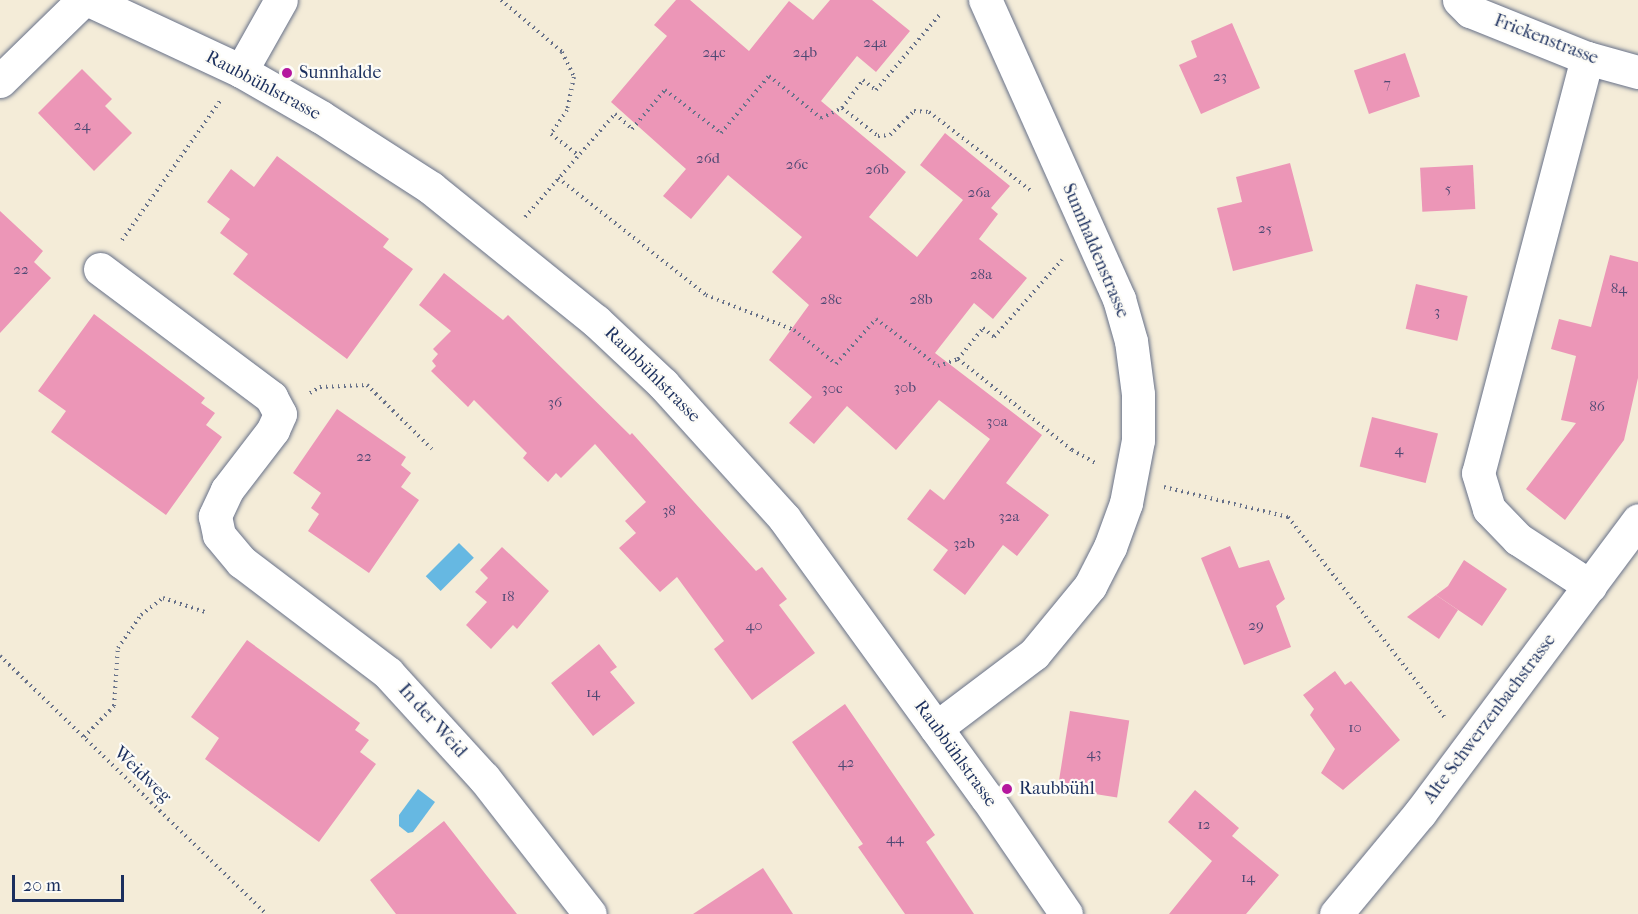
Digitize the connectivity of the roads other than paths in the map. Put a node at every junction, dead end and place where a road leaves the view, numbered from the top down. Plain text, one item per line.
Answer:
1 (83, 0) edge
2 (89, 0) edge
3 (281, 0) edge
4 (985, 0) edge
5 (1459, 0) edge
6 (1587, 57) junction
7 (1638, 72) edge
8 (0, 81) edge
9 (233, 82) junction
10 (100, 270) road end
11 (1638, 520) edge
12 (1590, 586) junction
13 (936, 728) junction
14 (590, 914) edge
15 (1066, 914) edge
16 (1336, 914) edge

1 - 8 street
2 - 9 street, Raubbühlstrasse
3 - 9 street
4 - 13 street, Sunnhaldenstrasse
5 - 6 street, Frickenstrasse
6 - 7 street, Frickenstrasse
6 - 12 street
9 - 13 street, Raubbühlstrasse
10 - 14 street, In der Weid
11 - 12 street, Alte Schwerzenbachstrasse
12 - 16 street, Alte Schwerzenbachstrasse
13 - 15 street, Raubbühlstrasse

